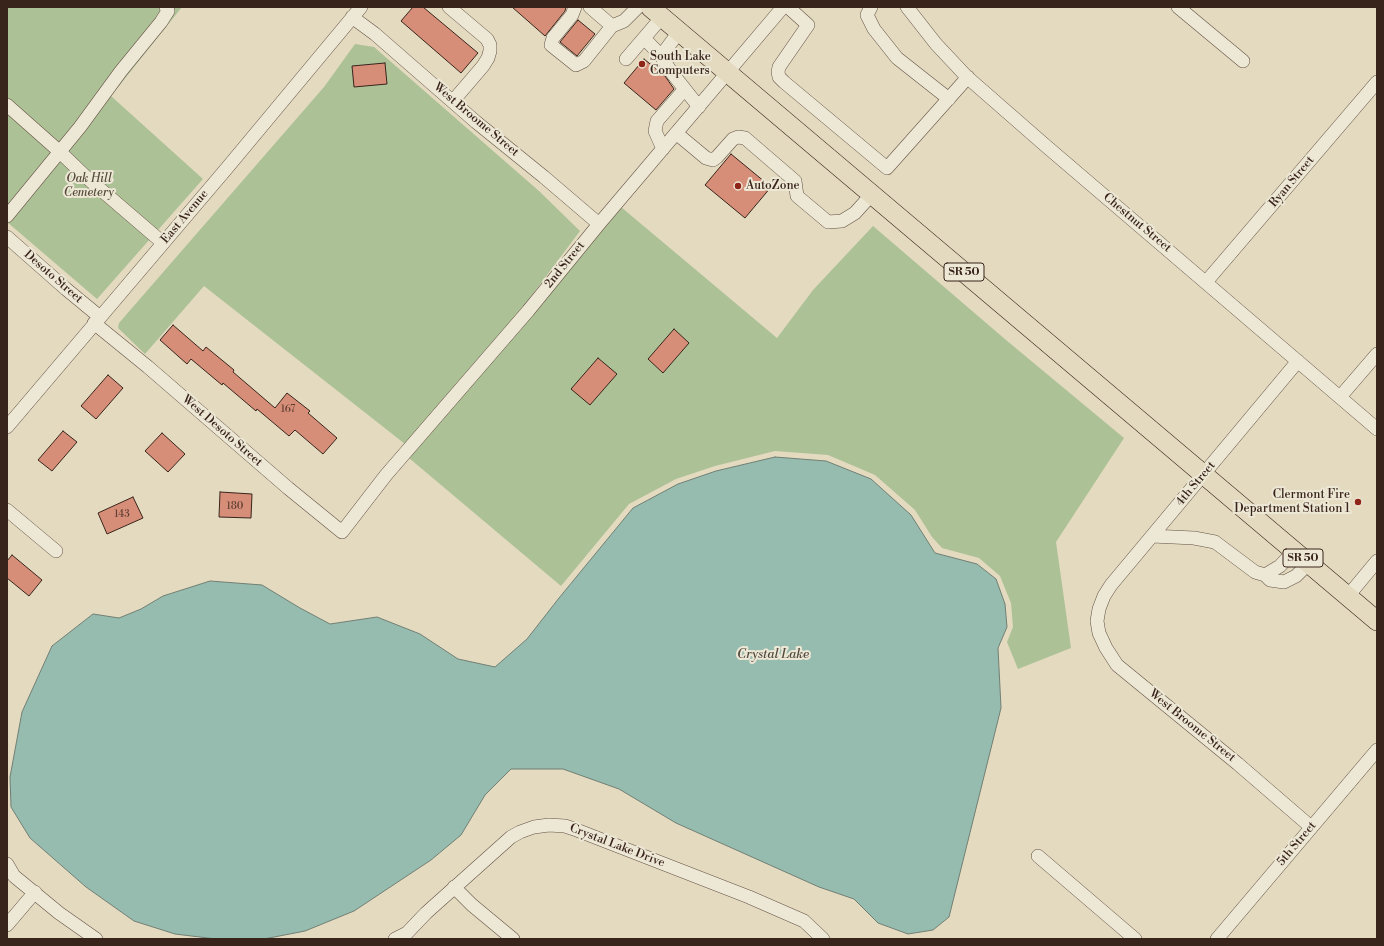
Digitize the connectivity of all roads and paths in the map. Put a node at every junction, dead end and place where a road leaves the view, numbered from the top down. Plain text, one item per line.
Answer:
1 (361, 7) edge
2 (449, 7) edge
3 (575, 7) edge
4 (590, 7) edge
5 (638, 7) edge
6 (783, 7) edge
7 (788, 7) edge
8 (871, 7) edge
9 (907, 7) edge
10 (1178, 7) edge
11 (167, 9) edge
12 (656, 12) edge
13 (352, 17) junction
14 (612, 26) junction
15 (679, 32) junction
16 (644, 38) junction
17 (661, 56) junction
18 (626, 59) dead end
19 (1243, 61) dead end
20 (728, 73) junction
21 (968, 77) junction
22 (1377, 82) edge
23 (684, 90) junction
24 (949, 99) junction
25 (453, 101) junction
26 (7, 105) edge
27 (699, 107) junction
28 (676, 133) junction
29 (663, 149) junction
30 (60, 152) junction
31 (872, 194) junction
32 (7, 216) edge
33 (598, 224) junction
34 (7, 237) edge
35 (163, 243) junction
36 (1206, 282) junction
37 (97, 320) junction
38 (1377, 354) edge
39 (1298, 361) junction
40 (1340, 397) junction
41 (7, 427) edge
42 (1377, 428) edge
43 (1204, 475) junction
44 (7, 510) edge
45 (348, 524) joint
46 (1152, 536) junction
47 (56, 551) dead end
48 (1294, 551) junction
49 (1377, 562) edge
50 (1309, 563) junction
51 (1265, 575) junction
52 (1348, 596) junction
53 (1099, 609) joint
54 (1377, 621) edge
55 (1377, 750) edge
56 (1311, 827) junction
57 (1038, 856) dead end
58 (7, 864) edge
59 (454, 887) junction
60 (34, 892) junction
61 (7, 925) edge
62 (401, 937) edge
63 (817, 937) edge
64 (96, 939) edge
65 (513, 939) edge
66 (1134, 939) edge
67 (1217, 939) edge

1 - 13 street, East Avenue
2 - 25 street
3 - 14 street
4 - 14 street
5 - 14 street
6 - 20 street, 2nd Street
7 - 24 street
8 - 24 street
9 - 21 street, Chestnut Street
10 - 19 street
11 - 30 street
12 - 15 highway, SR 50
12 - 16 street
13 - 25 street, West Broome Street
13 - 35 street, East Avenue
15 - 17 street
15 - 20 highway, SR 50
16 - 17 street
16 - 18 street
17 - 23 street
20 - 27 street, 2nd Street
20 - 31 highway, SR 50
21 - 24 street
21 - 36 street, Chestnut Street
22 - 36 street, Ryan Street
23 - 27 street
23 - 29 street
25 - 33 street, West Broome Street
26 - 30 street
27 - 28 street, 2nd Street
28 - 29 street, 2nd Street
28 - 31 street
29 - 33 street, 2nd Street
30 - 32 street
30 - 35 street
31 - 43 highway, SR 50
33 - 45 street, 2nd Street
34 - 37 street, Desoto Street
35 - 37 street, East Avenue
36 - 39 street, Chestnut Street
37 - 41 street, East Avenue
37 - 45 street, West Desoto Street
38 - 40 street
39 - 40 street, Chestnut Street
39 - 43 street, 4th Street
40 - 42 street, Chestnut Street
43 - 46 street, 4th Street
43 - 48 highway, SR 50
44 - 47 street
46 - 51 street
46 - 53 street, 4th Street
48 - 50 highway, SR 50
48 - 51 street
49 - 52 street
50 - 51 street
50 - 52 highway, SR 50
52 - 54 highway, SR 50
53 - 56 street, West Broome Street
55 - 56 street, 5th Street
56 - 67 street, 5th Street
57 - 66 street
58 - 60 street
59 - 62 street, Crystal Lake Drive
59 - 63 street, Crystal Lake Drive
59 - 65 street
60 - 61 street
60 - 64 street

